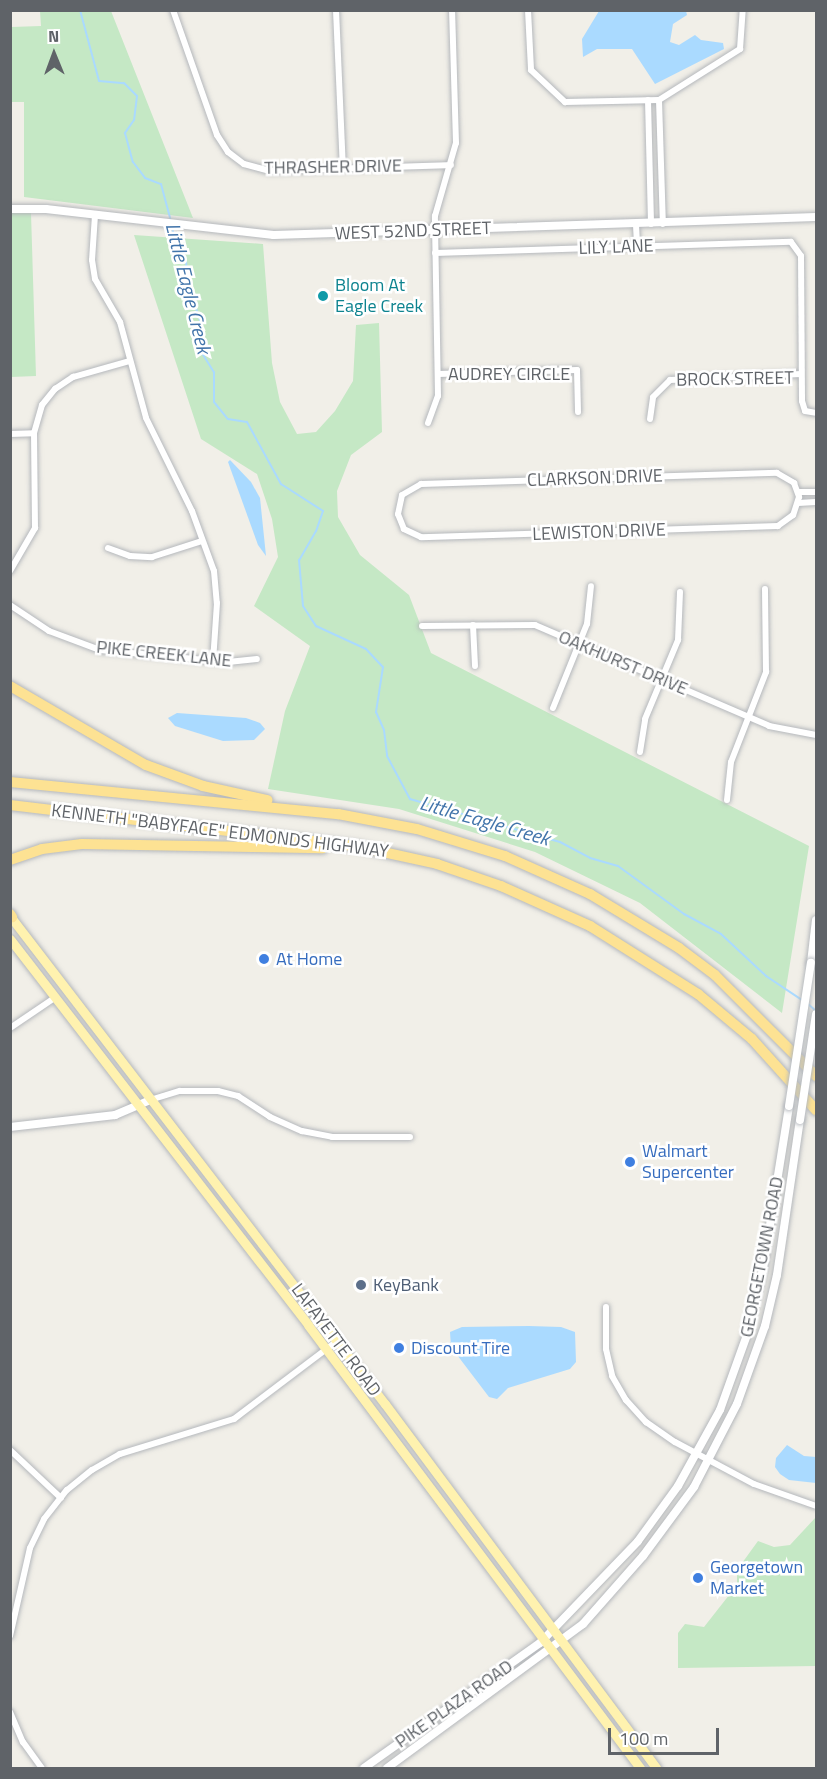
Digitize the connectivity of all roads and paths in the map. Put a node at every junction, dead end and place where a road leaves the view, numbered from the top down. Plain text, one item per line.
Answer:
1 (173, 10) edge
2 (336, 10) edge
3 (452, 10) edge
4 (528, 10) edge
5 (743, 10) edge
6 (648, 100) junction
7 (659, 100) junction
8 (451, 165) junction
9 (343, 168) junction
10 (10, 209) edge
11 (95, 215) junction
12 (816, 217) edge
13 (651, 224) junction
14 (663, 224) junction
15 (636, 225) junction
16 (434, 231) junction
17 (637, 247) junction
18 (435, 253) junction
19 (130, 361) junction
20 (438, 374) junction
21 (801, 374) junction
22 (578, 412) dead end
23 (816, 413) edge
24 (650, 419) dead end
25 (428, 423) dead end
26 (34, 433) junction
27 (10, 434) edge
28 (816, 492) edge
29 (798, 497) junction
30 (816, 502) edge
31 (398, 510) joint
32 (202, 541) junction
33 (108, 548) dead end
34 (10, 571) edge
35 (591, 586) dead end
36 (765, 589) dead end
37 (680, 592) dead end
38 (10, 605) edge
39 (473, 625) junction
40 (422, 626) dead end
41 (580, 644) junction
42 (257, 658) dead end
43 (213, 661) junction
44 (475, 666) dead end
45 (661, 679) junction
46 (10, 686) edge
47 (553, 708) dead end
48 (748, 717) junction
49 (816, 735) edge
50 (640, 752) dead end
51 (10, 782) edge
52 (727, 800) dead end
53 (10, 805) edge
54 (338, 814) junction
55 (13, 861) edge
56 (445, 867) junction
57 (11, 916) edge
58 (816, 920) edge
59 (10, 939) edge
60 (56, 997) junction
61 (816, 1014) edge
62 (10, 1028) edge
63 (816, 1076) edge
64 (150, 1100) junction
65 (138, 1106) junction
66 (816, 1110) edge
67 (10, 1127) edge
68 (410, 1137) dead end
69 (606, 1307) dead end
70 (337, 1341) junction
71 (326, 1349) junction
72 (10, 1450) edge
73 (697, 1454) junction
74 (710, 1461) junction
75 (61, 1498) junction
76 (816, 1506) edge
77 (553, 1630) junction
78 (10, 1636) edge
79 (543, 1640) junction
80 (562, 1643) junction
81 (552, 1651) junction
82 (10, 1712) edge
83 (411, 1735) junction
84 (419, 1746) junction
85 (42, 1768) edge
86 (364, 1768) edge
87 (387, 1768) edge
88 (640, 1768) edge
89 (656, 1768) edge

1 - 9 street, THRASHER DRIVE
2 - 9 street
3 - 8 street
4 - 6 street
5 - 7 street
6 - 7 street
6 - 13 street
7 - 14 street
8 - 9 street, THRASHER DRIVE
8 - 16 street
10 - 11 main road, WEST 52ND STREET
11 - 16 main road, WEST 52ND STREET
11 - 19 street
12 - 14 main road, WEST 52ND STREET
13 - 14 main road, WEST 52ND STREET
13 - 15 main road, WEST 52ND STREET
15 - 16 main road, WEST 52ND STREET
15 - 17 street
16 - 18 street
17 - 18 street, LILY LANE
17 - 21 street, LILY LANE
18 - 20 street
19 - 26 street
19 - 32 street
20 - 22 street, AUDREY CIRCLE
20 - 25 street
21 - 23 street, BROCK STREET
21 - 24 street, BROCK STREET
26 - 27 street
26 - 34 street
28 - 29 street
29 - 30 street
29 - 31 street, CLARKSON DRIVE
29 - 31 street, LEWISTON DRIVE
32 - 33 street
32 - 43 street
35 - 41 street
36 - 48 street
37 - 45 street
38 - 43 street, PIKE CREEK LANE
39 - 40 street, OAKHURST DRIVE
39 - 41 street, OAKHURST DRIVE
39 - 44 street
41 - 45 street, OAKHURST DRIVE
41 - 47 street
42 - 43 street, PIKE CREEK LANE
45 - 48 street, OAKHURST DRIVE
45 - 50 street
46 - 54 highway
48 - 49 street, OAKHURST DRIVE
48 - 52 street
51 - 54 highway, KENNETH "BABYFACE" EDMONDS HIGHWAY
53 - 56 highway, KENNETH "BABYFACE" EDMONDS HIGHWAY
54 - 63 highway, KENNETH "BABYFACE" EDMONDS HIGHWAY
55 - 56 highway
56 - 66 highway, KENNETH "BABYFACE" EDMONDS HIGHWAY
57 - 64 main road, LAFAYETTE ROAD
58 - 73 main road, GEORGETOWN ROAD, bridge
59 - 60 main road, LAFAYETTE ROAD
60 - 62 street
60 - 65 main road, LAFAYETTE ROAD
61 - 74 main road, GEORGETOWN ROAD, bridge
64 - 65 main road
64 - 68 street
64 - 70 main road, LAFAYETTE ROAD
65 - 67 main road
65 - 71 main road, LAFAYETTE ROAD
69 - 73 street
70 - 71 street
70 - 77 main road, LAFAYETTE ROAD
71 - 75 street
71 - 79 main road, LAFAYETTE ROAD
72 - 75 street
73 - 74 street
73 - 77 main road, GEORGETOWN ROAD
74 - 76 street
74 - 80 main road, GEORGETOWN ROAD
75 - 78 street
77 - 79 main road, GEORGETOWN ROAD
77 - 80 main road, LAFAYETTE ROAD
79 - 81 main road, LAFAYETTE ROAD
79 - 83 main road, PIKE PLAZA ROAD
80 - 81 main road, GEORGETOWN ROAD
80 - 89 main road, LAFAYETTE ROAD
81 - 84 main road, PIKE PLAZA ROAD
81 - 88 main road, LAFAYETTE ROAD
82 - 85 street
83 - 84 main road
83 - 86 main road, PIKE PLAZA ROAD
84 - 87 main road, PIKE PLAZA ROAD

